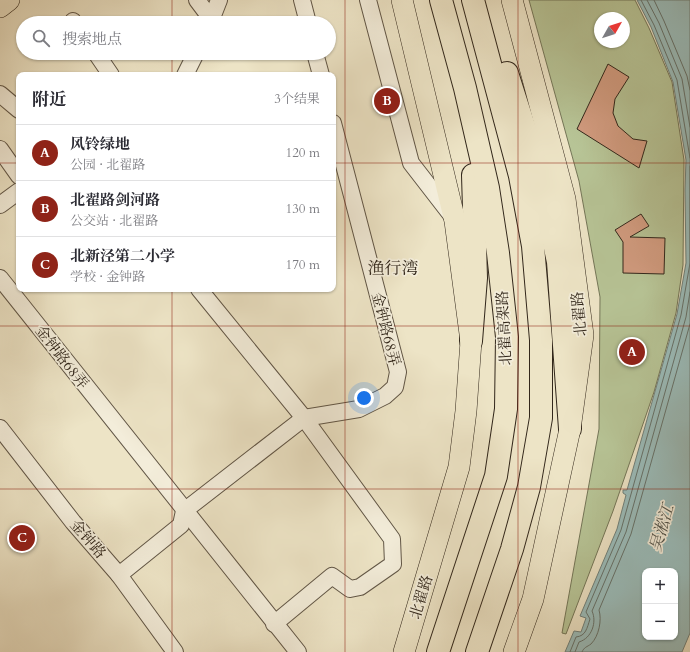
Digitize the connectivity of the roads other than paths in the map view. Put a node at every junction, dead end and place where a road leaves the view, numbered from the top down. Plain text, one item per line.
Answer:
1 (9, 0) edge
2 (197, 0) edge
3 (219, 0) edge
4 (302, 0) edge
5 (368, 0) edge
6 (402, 0) edge
7 (441, 0) edge
8 (473, 0) edge
9 (512, 0) edge
10 (0, 7) edge
11 (207, 16) edge
12 (213, 16) edge
13 (306, 16) edge
14 (101, 60) edge
15 (192, 60) edge
16 (317, 60) edge
17 (110, 72) edge
18 (186, 72) edge
19 (320, 72) edge
20 (465, 88) junction
21 (0, 94) edge
22 (16, 107) edge
23 (336, 134) edge
24 (0, 149) edge
25 (16, 172) edge
26 (16, 193) edge
27 (0, 205) edge
28 (456, 221) junction
29 (0, 278) edge
30 (201, 292) edge
31 (470, 341) junction
32 (304, 418) junction
33 (0, 428) edge
34 (570, 429) junction
35 (184, 511) junction
36 (119, 575) junction
37 (274, 624) junction
38 (175, 652) edge
39 (298, 652) edge
40 (404, 652) edge
41 (438, 652) edge
42 (477, 652) edge
43 (514, 652) edge

1 - 10 main road
2 - 11 street
3 - 12 street
4 - 13 street
5 - 28 street
6 - 28 main road, 北翟路
7 - 20 highway, 北翟高架路
8 - 34 highway
8 - 42 highway
9 - 34 main road, 北翟路
14 - 17 street
15 - 18 street
16 - 19 street
20 - 31 highway
20 - 41 highway, 北翟高架路
21 - 22 street
23 - 32 street, 金钟路68弄
24 - 25 street
26 - 27 street
28 - 31 main road, 北翟路
29 - 35 street, 金钟路68弄
30 - 32 street
31 - 40 main road, 北翟路
32 - 35 street, 金钟路68弄
32 - 37 street
33 - 36 street, 金钟路
34 - 43 main road, 北翟路
35 - 36 street, 金钟路68弄
35 - 37 street
36 - 38 street, 金钟路
37 - 39 street

